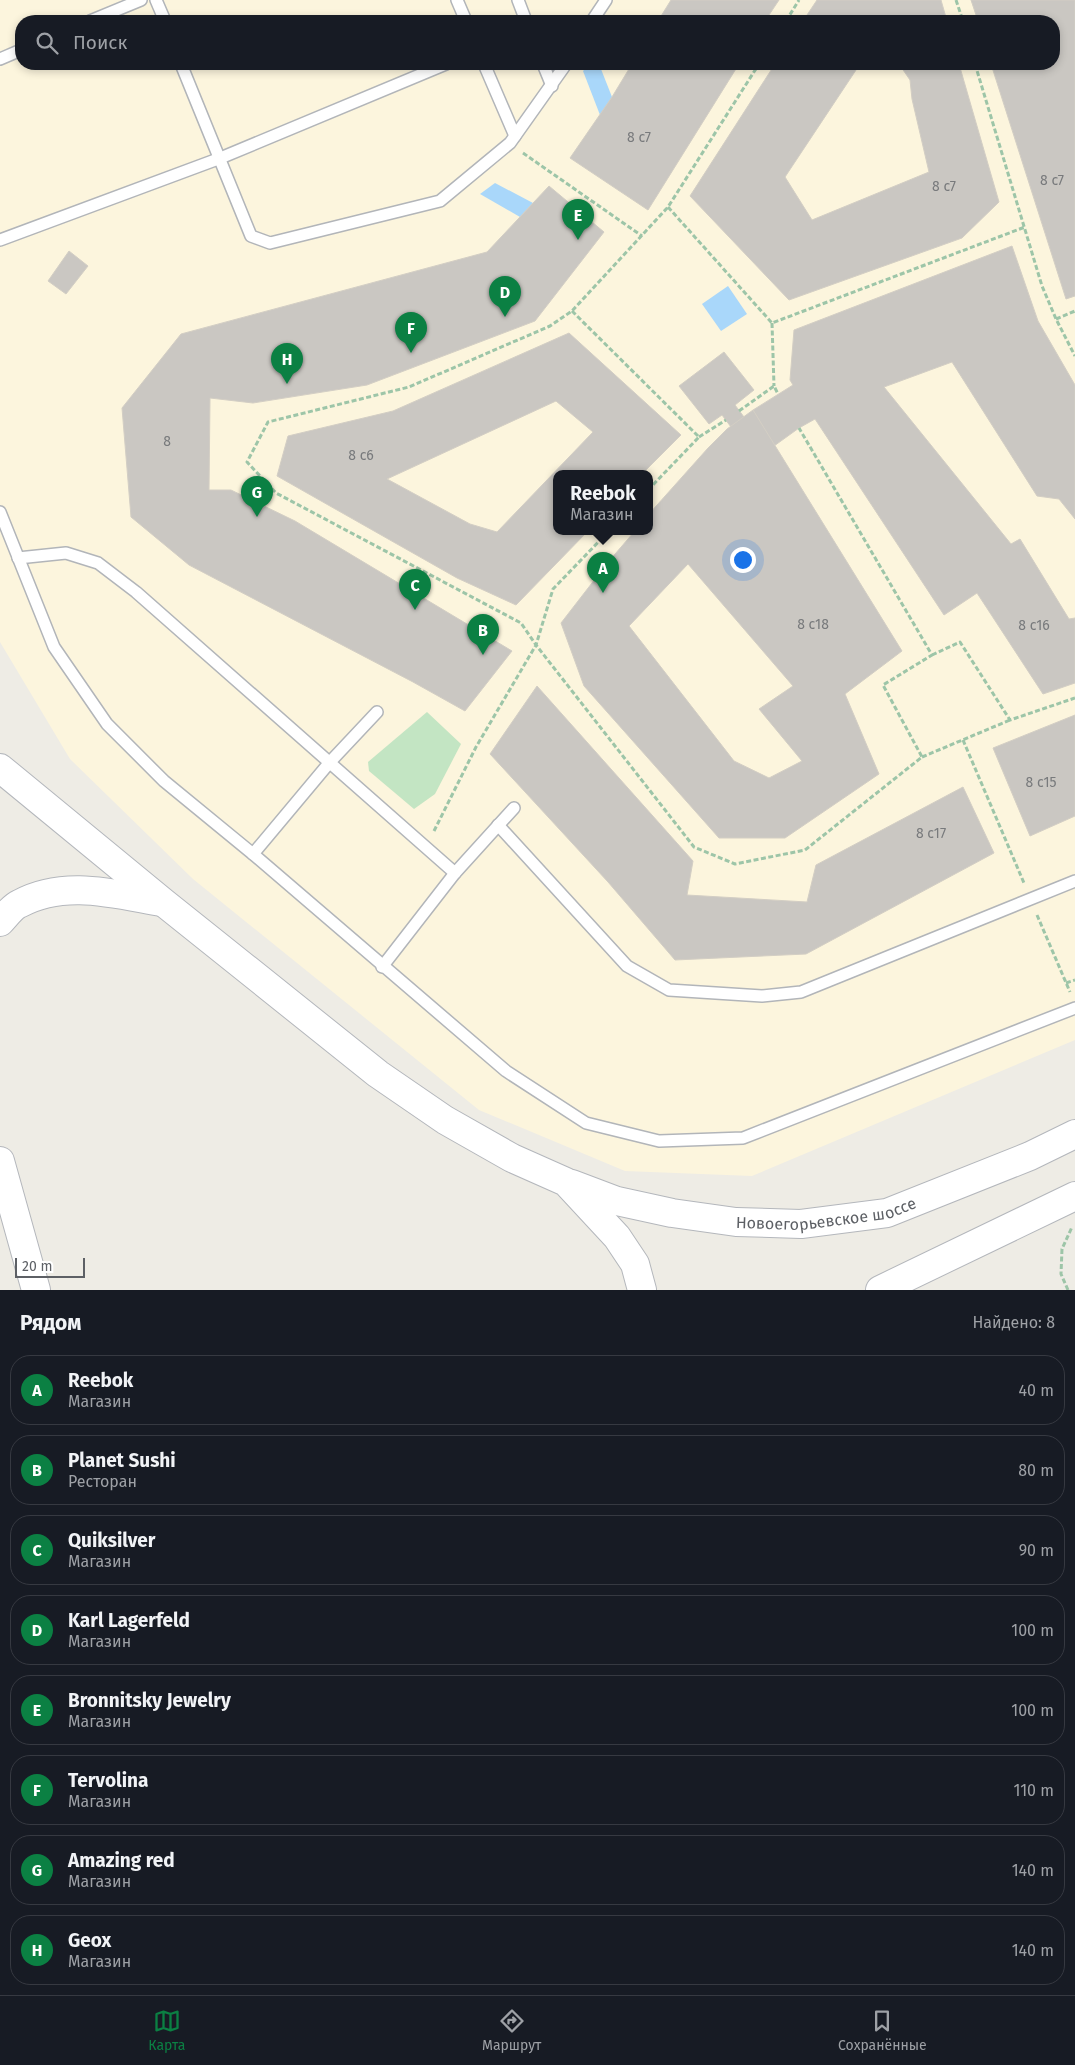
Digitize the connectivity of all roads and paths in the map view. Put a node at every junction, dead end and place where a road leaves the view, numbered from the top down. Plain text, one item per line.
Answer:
1 (141, 0) edge
2 (156, 0) edge
3 (457, 0) edge
4 (518, 0) edge
5 (606, 0) edge
6 (799, 0) edge
7 (956, 0) edge
8 (105, 15) edge
9 (162, 15) edge
10 (463, 15) edge
11 (524, 15) edge
12 (596, 15) edge
13 (790, 15) edge
14 (961, 15) edge
15 (15, 52) edge
16 (0, 58) edge
17 (183, 70) edge
18 (431, 70) edge
19 (486, 70) edge
20 (545, 70) edge
21 (562, 70) edge
22 (755, 70) edge
23 (977, 70) edge
24 (552, 86) junction
25 (513, 140) junction
26 (218, 158) junction
27 (668, 207) junction
28 (1024, 226) junction
29 (642, 236) junction
30 (0, 240) edge
31 (572, 311) junction
32 (1075, 311) edge
33 (1056, 319) junction
34 (772, 322) junction
35 (1075, 356) edge
36 (774, 386) junction
37 (778, 394) dead end
38 (739, 411) dead end
39 (726, 420) dead end
40 (799, 428) dead end
41 (700, 437) junction
42 (653, 485) edge
43 (0, 512) edge
44 (605, 535) edge
45 (18, 558) junction
46 (536, 645) junction
47 (932, 655) junction
48 (1075, 698) edge
49 (376, 712) dead end
50 (1010, 720) junction
51 (963, 740) junction
52 (922, 757) junction
53 (330, 762) junction
54 (0, 768) edge
55 (514, 808) dead end
56 (498, 826) junction
57 (434, 832) dead end
58 (253, 854) junction
59 (455, 873) junction
60 (1075, 881) edge
61 (1031, 899) junction
62 (163, 902) junction
63 (0, 922) edge
64 (382, 967) junction
65 (1075, 980) edge
66 (1066, 983) junction
67 (1074, 1002) edge
68 (1075, 1134) edge
69 (0, 1161) edge
70 (566, 1182) junction
71 (1075, 1196) edge
72 (1075, 1225) edge
73 (36, 1290) edge
74 (642, 1290) edge
75 (880, 1290) edge
76 (1068, 1290) edge

1 - 8 lane
2 - 9 lane
3 - 10 lane
4 - 11 lane
5 - 12 lane
6 - 13 path
7 - 14 path
15 - 16 lane
17 - 26 lane
18 - 26 lane
19 - 25 lane
20 - 24 lane
21 - 24 lane
22 - 27 path
23 - 28 path
24 - 25 lane
25 - 26 lane
25 - 29 path
26 - 30 lane
27 - 29 path
27 - 34 path
28 - 33 path
28 - 34 path
29 - 31 path
31 - 41 path
31 - 46 path
32 - 33 path
33 - 35 path
34 - 36 path
36 - 37 path
36 - 38 path
39 - 41 path
40 - 47 path
41 - 42 path
43 - 45 lane
44 - 46 path
45 - 53 lane
45 - 58 lane
46 - 52 path
46 - 57 path
47 - 50 path
47 - 52 path
48 - 50 path
49 - 53 lane
50 - 51 path
51 - 52 path
51 - 61 path
53 - 58 lane
53 - 59 lane
54 - 62 main road, Новоегорьевское шоссе
55 - 56 lane
56 - 59 lane
56 - 61 lane
58 - 64 lane
59 - 64 lane
60 - 61 lane
61 - 66 path
62 - 63 main road
62 - 70 main road, Новоегорьевское шоссе
64 - 67 lane
65 - 66 path
66 - 67 path
68 - 70 main road, Новоегорьевское шоссе
69 - 73 main road
70 - 74 main road
71 - 75 main road
72 - 76 path

